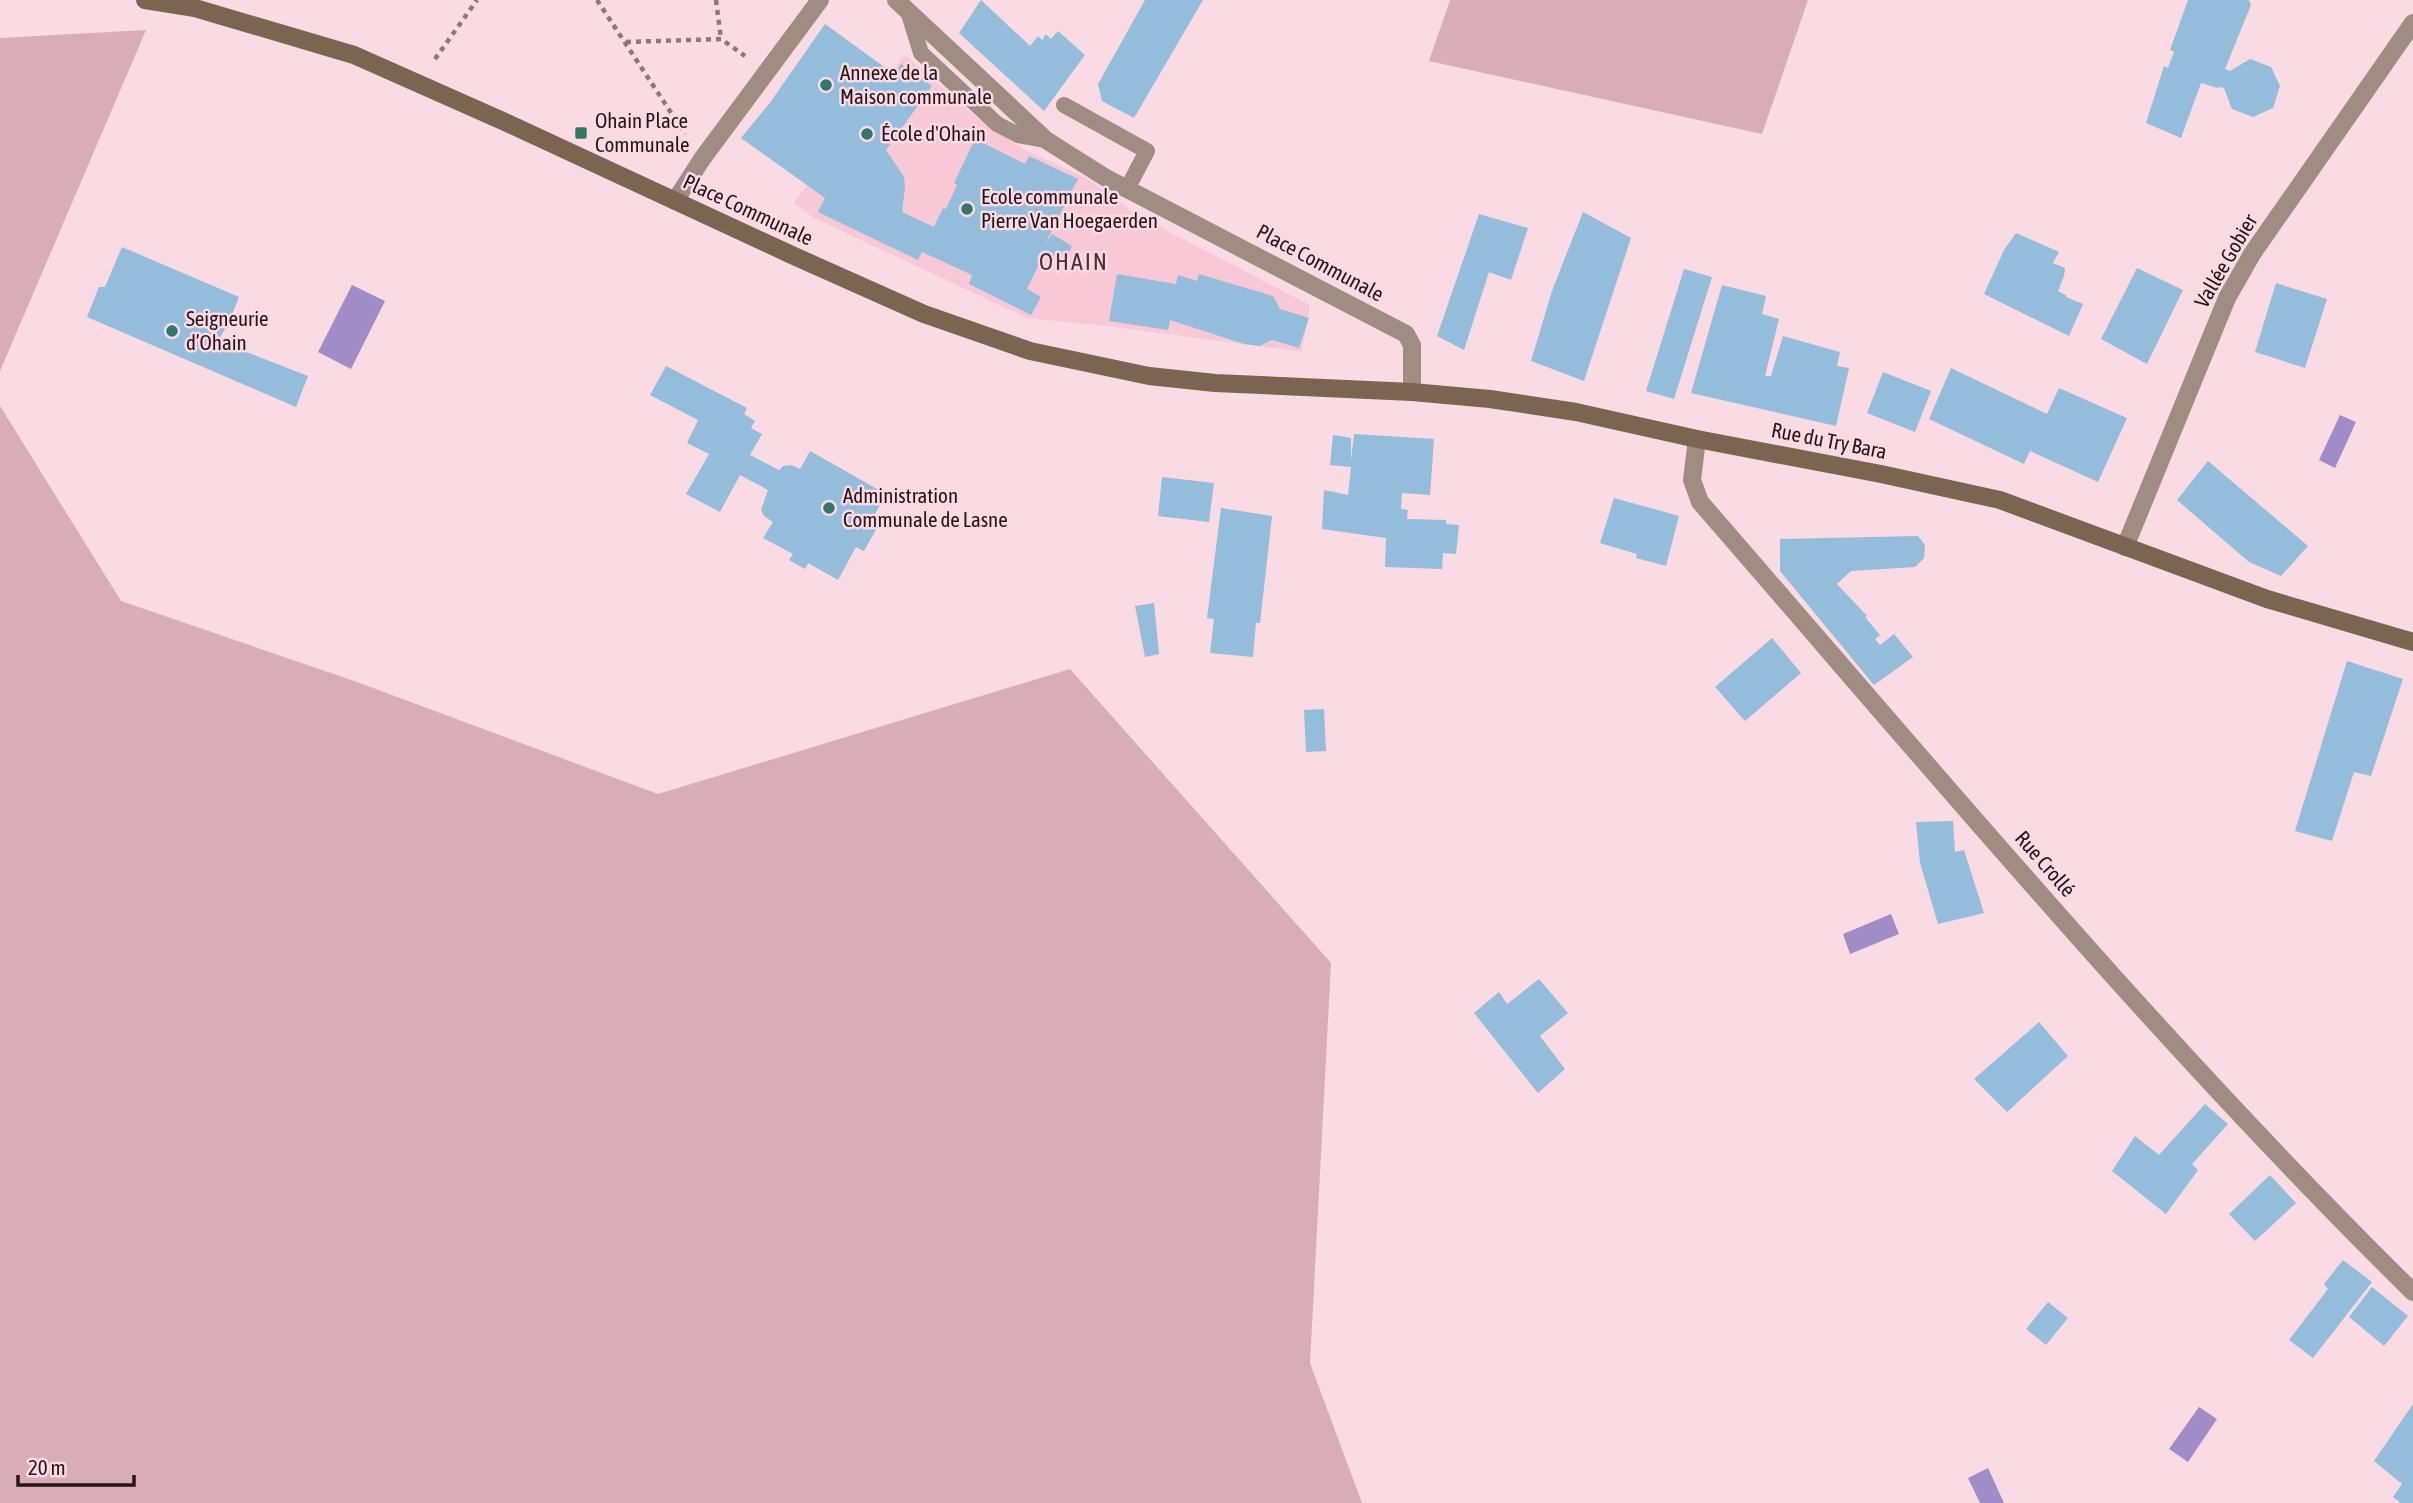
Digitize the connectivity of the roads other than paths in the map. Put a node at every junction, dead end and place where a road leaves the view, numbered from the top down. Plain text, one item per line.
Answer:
1 (145, 0) edge
2 (820, 0) edge
3 (191, 4) edge
4 (902, 6) edge
5 (2413, 23) edge
6 (1064, 106) dead end
7 (1127, 189) junction
8 (675, 201) junction
9 (1215, 383) joint
10 (1412, 392) junction
11 (1697, 439) junction
12 (2125, 547) junction
13 (2413, 642) edge
14 (2413, 1292) edge

1 - 3 main road, Place Communale
2 - 8 street
3 - 8 main road, Place Communale
4 - 7 street, Place Communale
5 - 12 street, Vallée Gobier
6 - 7 lane
7 - 10 street, Place Communale
8 - 9 main road, Place Communale
9 - 10 main road, Rue du Try Bara
10 - 11 main road, Rue du Try Bara
11 - 12 main road, Rue du Try Bara
11 - 14 street, Rue Crollé
12 - 13 main road, Rue du Try Bara

